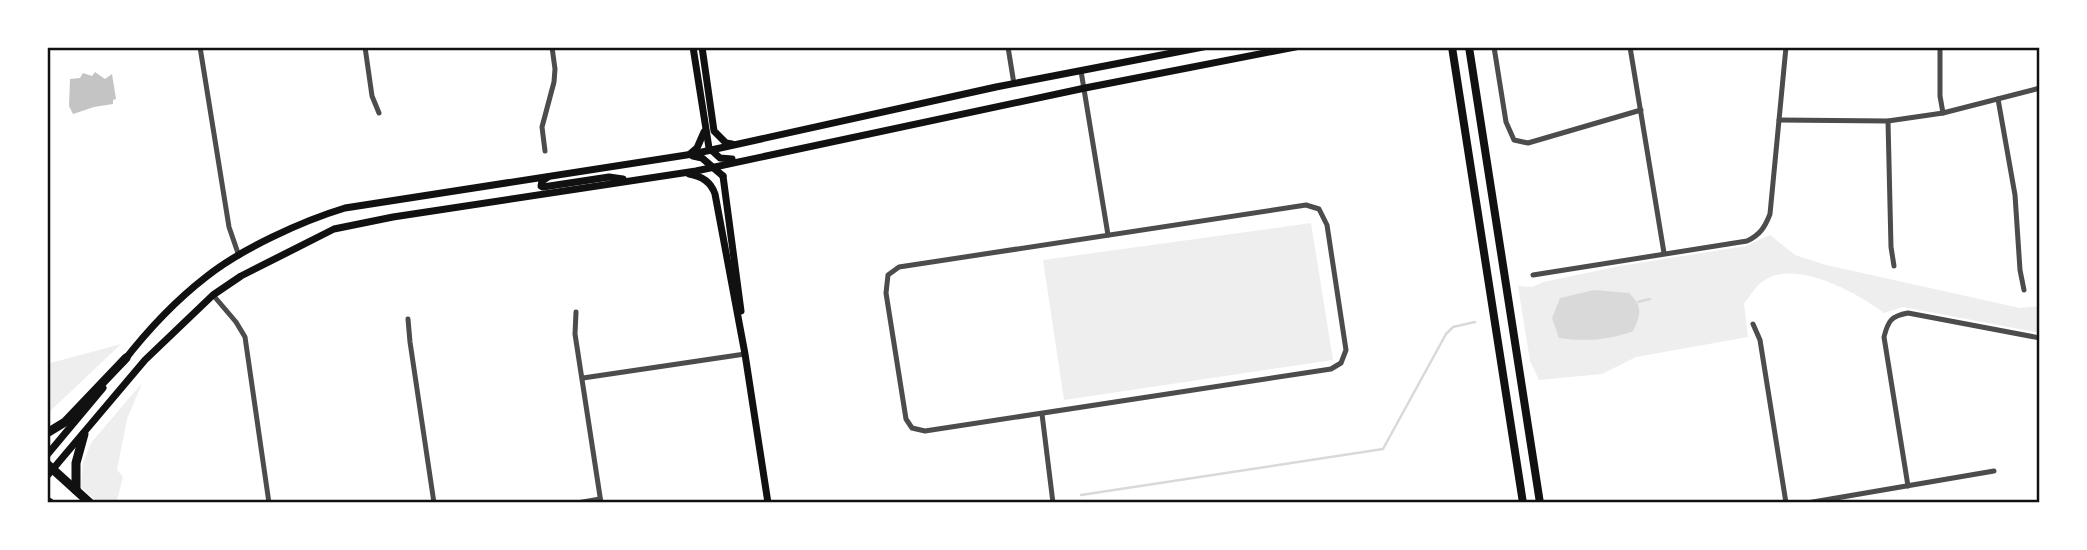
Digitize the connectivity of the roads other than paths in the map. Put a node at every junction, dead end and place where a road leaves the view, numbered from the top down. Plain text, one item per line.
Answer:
1 (202, 47) edge
2 (365, 47) edge
3 (552, 47) edge
4 (693, 47) edge
5 (702, 47) edge
6 (1008, 47) edge
7 (1203, 47) edge
8 (1295, 47) edge
9 (1452, 47) edge
10 (1469, 47) edge
11 (1494, 47) edge
12 (1630, 47) edge
13 (1786, 47) edge
14 (1940, 47) edge
15 (1082, 71) junction
16 (1014, 84) junction
17 (1085, 88) junction
18 (2040, 88) edge
19 (1998, 99) junction
20 (936, 101) junction
21 (1641, 110) junction
22 (379, 113) dead end
23 (1943, 113) junction
24 (939, 118) junction
25 (1779, 120) junction
26 (1888, 121) junction
27 (705, 128) junction
28 (733, 144) junction
29 (711, 150) junction
30 (545, 151) dead end
31 (689, 154) junction
32 (744, 159) junction
33 (714, 167) junction
34 (552, 174) junction
35 (682, 174) junction
36 (723, 176) junction
37 (630, 180) junction
38 (1108, 235) junction
39 (1664, 253) junction
40 (239, 256) junction
41 (1894, 266) dead end
42 (1533, 275) dead end
43 (2024, 290) dead end
44 (213, 295) junction
45 (576, 312) dead end
46 (408, 319) dead end
47 (1753, 324) dead end
48 (2040, 338) edge
49 (745, 354) junction
50 (125, 358) junction
51 (583, 378) junction
52 (1042, 414) junction
53 (47, 433) edge
54 (83, 434) junction
55 (47, 454) edge
56 (49, 470) edge
57 (1994, 471) dead end
58 (1908, 486) junction
59 (76, 491) junction
60 (601, 501) edge
61 (90, 503) edge
62 (269, 503) edge
63 (434, 503) edge
64 (577, 503) edge
65 (768, 503) edge
66 (1053, 503) edge
67 (1523, 503) edge
68 (1541, 503) edge
69 (1786, 503) edge
70 (1807, 503) edge

1 - 40 street
2 - 22 street
3 - 30 street
4 - 27 main road
5 - 28 main road
6 - 16 street
7 - 15 main road
8 - 17 main road
9 - 67 main road
10 - 68 main road
11 - 21 street
12 - 21 street
13 - 25 street
14 - 23 street
15 - 16 main road
15 - 17 street
16 - 20 main road
17 - 24 main road
17 - 38 street
18 - 19 street
19 - 23 street
19 - 43 street
20 - 24 main road
20 - 28 main road
21 - 39 street
23 - 26 street
24 - 32 main road
25 - 26 street
25 - 39 street
26 - 41 street
27 - 29 main road
27 - 31 main road
28 - 29 main road
29 - 31 main road
29 - 32 main road
31 - 33 main road
31 - 34 main road
32 - 33 main road
32 - 36 main road
33 - 35 main road
33 - 36 main road
34 - 37 main road
34 - 40 main road
35 - 37 main road
35 - 49 main road
36 - 49 main road
37 - 44 main road
38 - 52 street
38 - 52 street
39 - 42 street
40 - 50 main road
44 - 54 main road
44 - 62 street
45 - 51 street
46 - 63 street
47 - 69 street
48 - 58 street
49 - 51 street
49 - 65 main road
50 - 53 highway
50 - 55 main road
51 - 60 street
52 - 66 street
54 - 56 main road
54 - 59 highway
56 - 59 highway
57 - 58 street
58 - 70 street
59 - 61 highway
60 - 64 street

